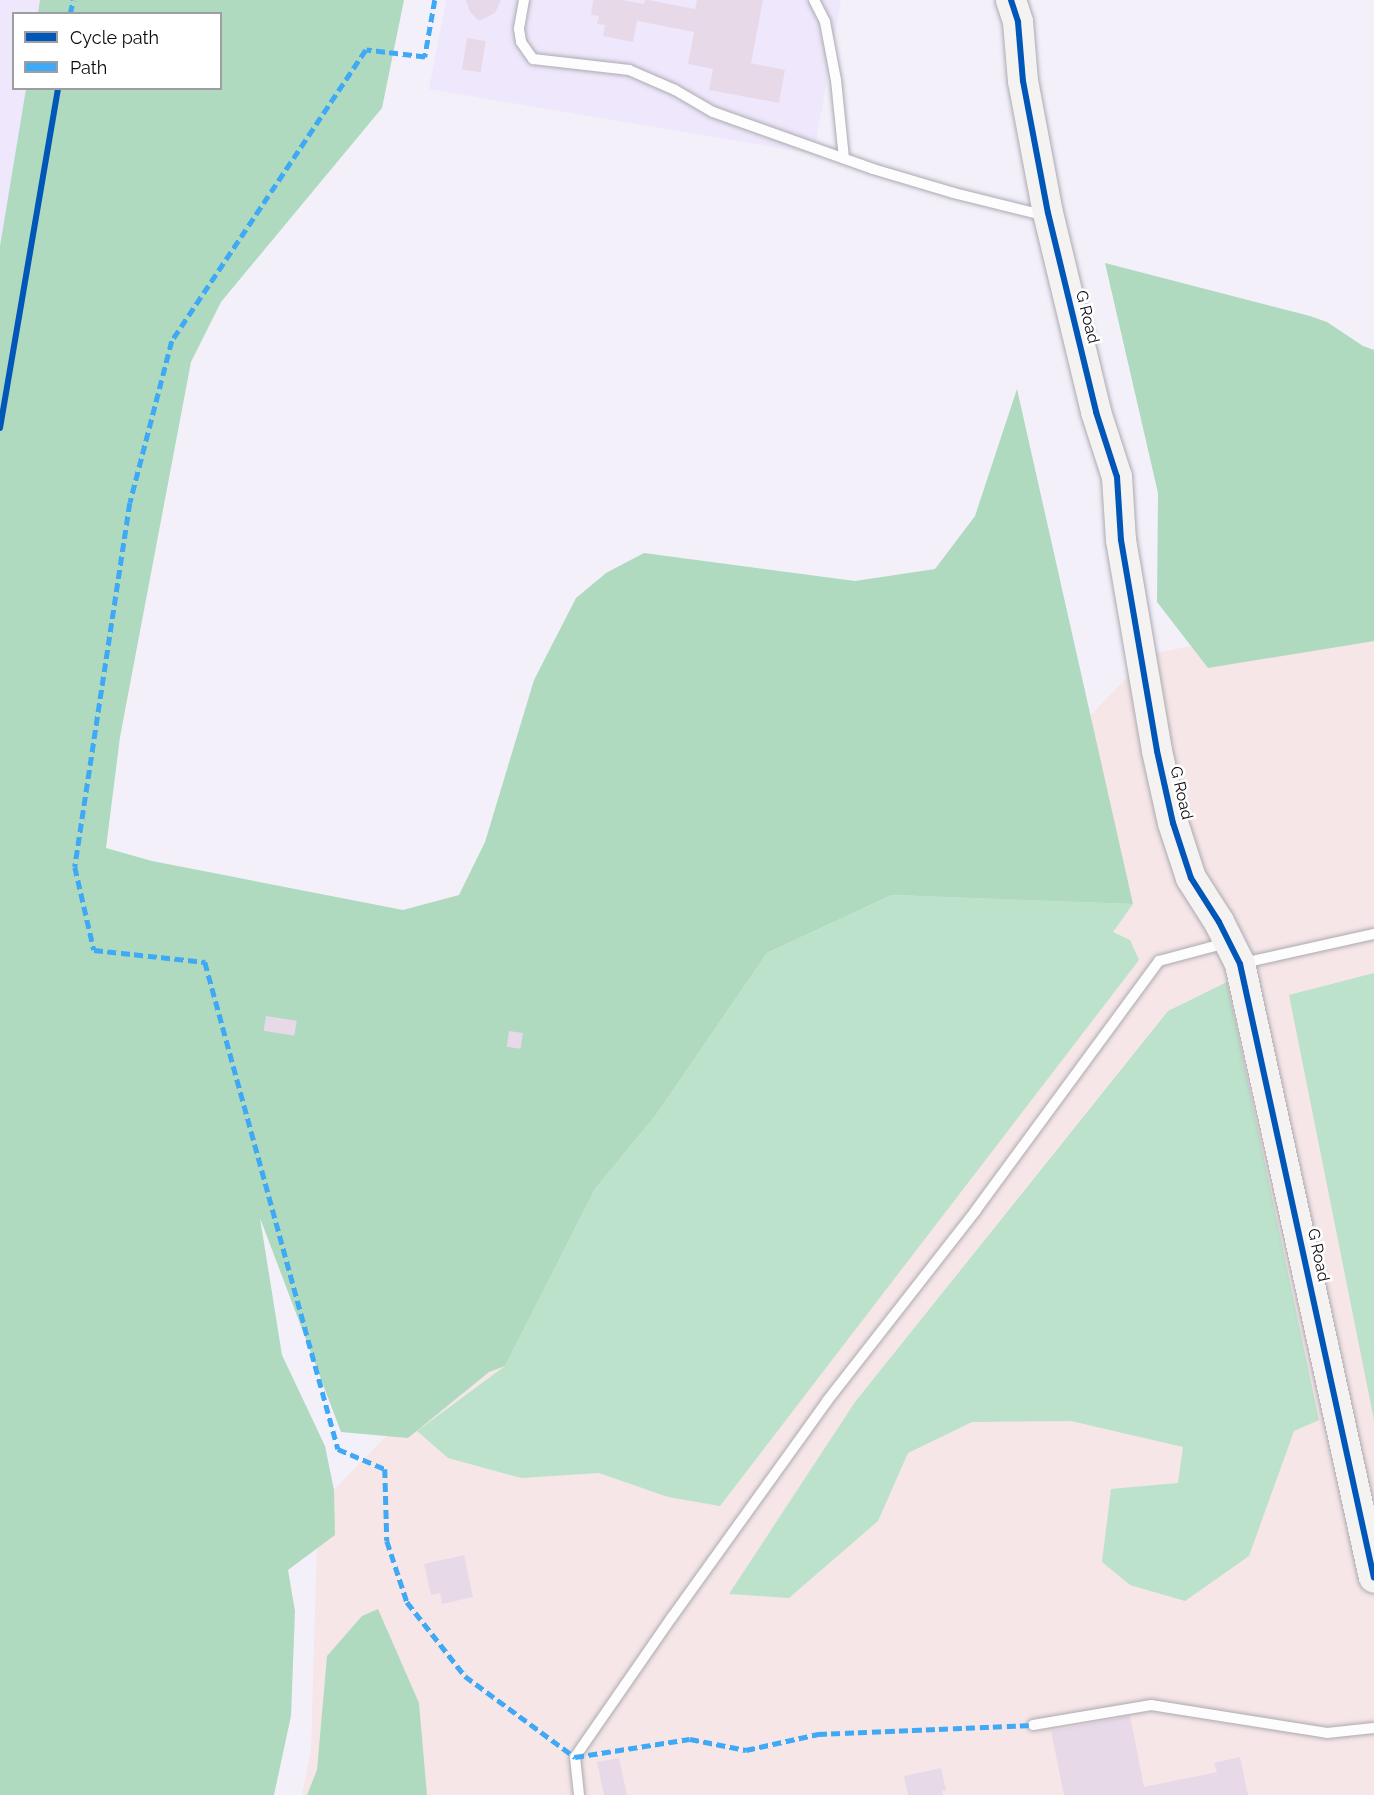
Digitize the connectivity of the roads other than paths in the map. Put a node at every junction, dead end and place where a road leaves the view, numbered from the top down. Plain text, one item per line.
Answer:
1 (524, 0) edge
2 (814, 0) edge
3 (1011, 0) edge
4 (844, 159) junction
5 (1049, 216) junction
6 (1374, 934) edge
7 (1235, 953) junction
8 (1374, 1578) edge
9 (1034, 1725) dead end
10 (1374, 1728) edge
11 (579, 1795) edge

1 - 4 lane
2 - 4 lane
3 - 5 street, G Road
4 - 5 lane
5 - 7 street, G Road
6 - 7 lane
7 - 8 street, G Road
7 - 11 lane
9 - 10 lane

